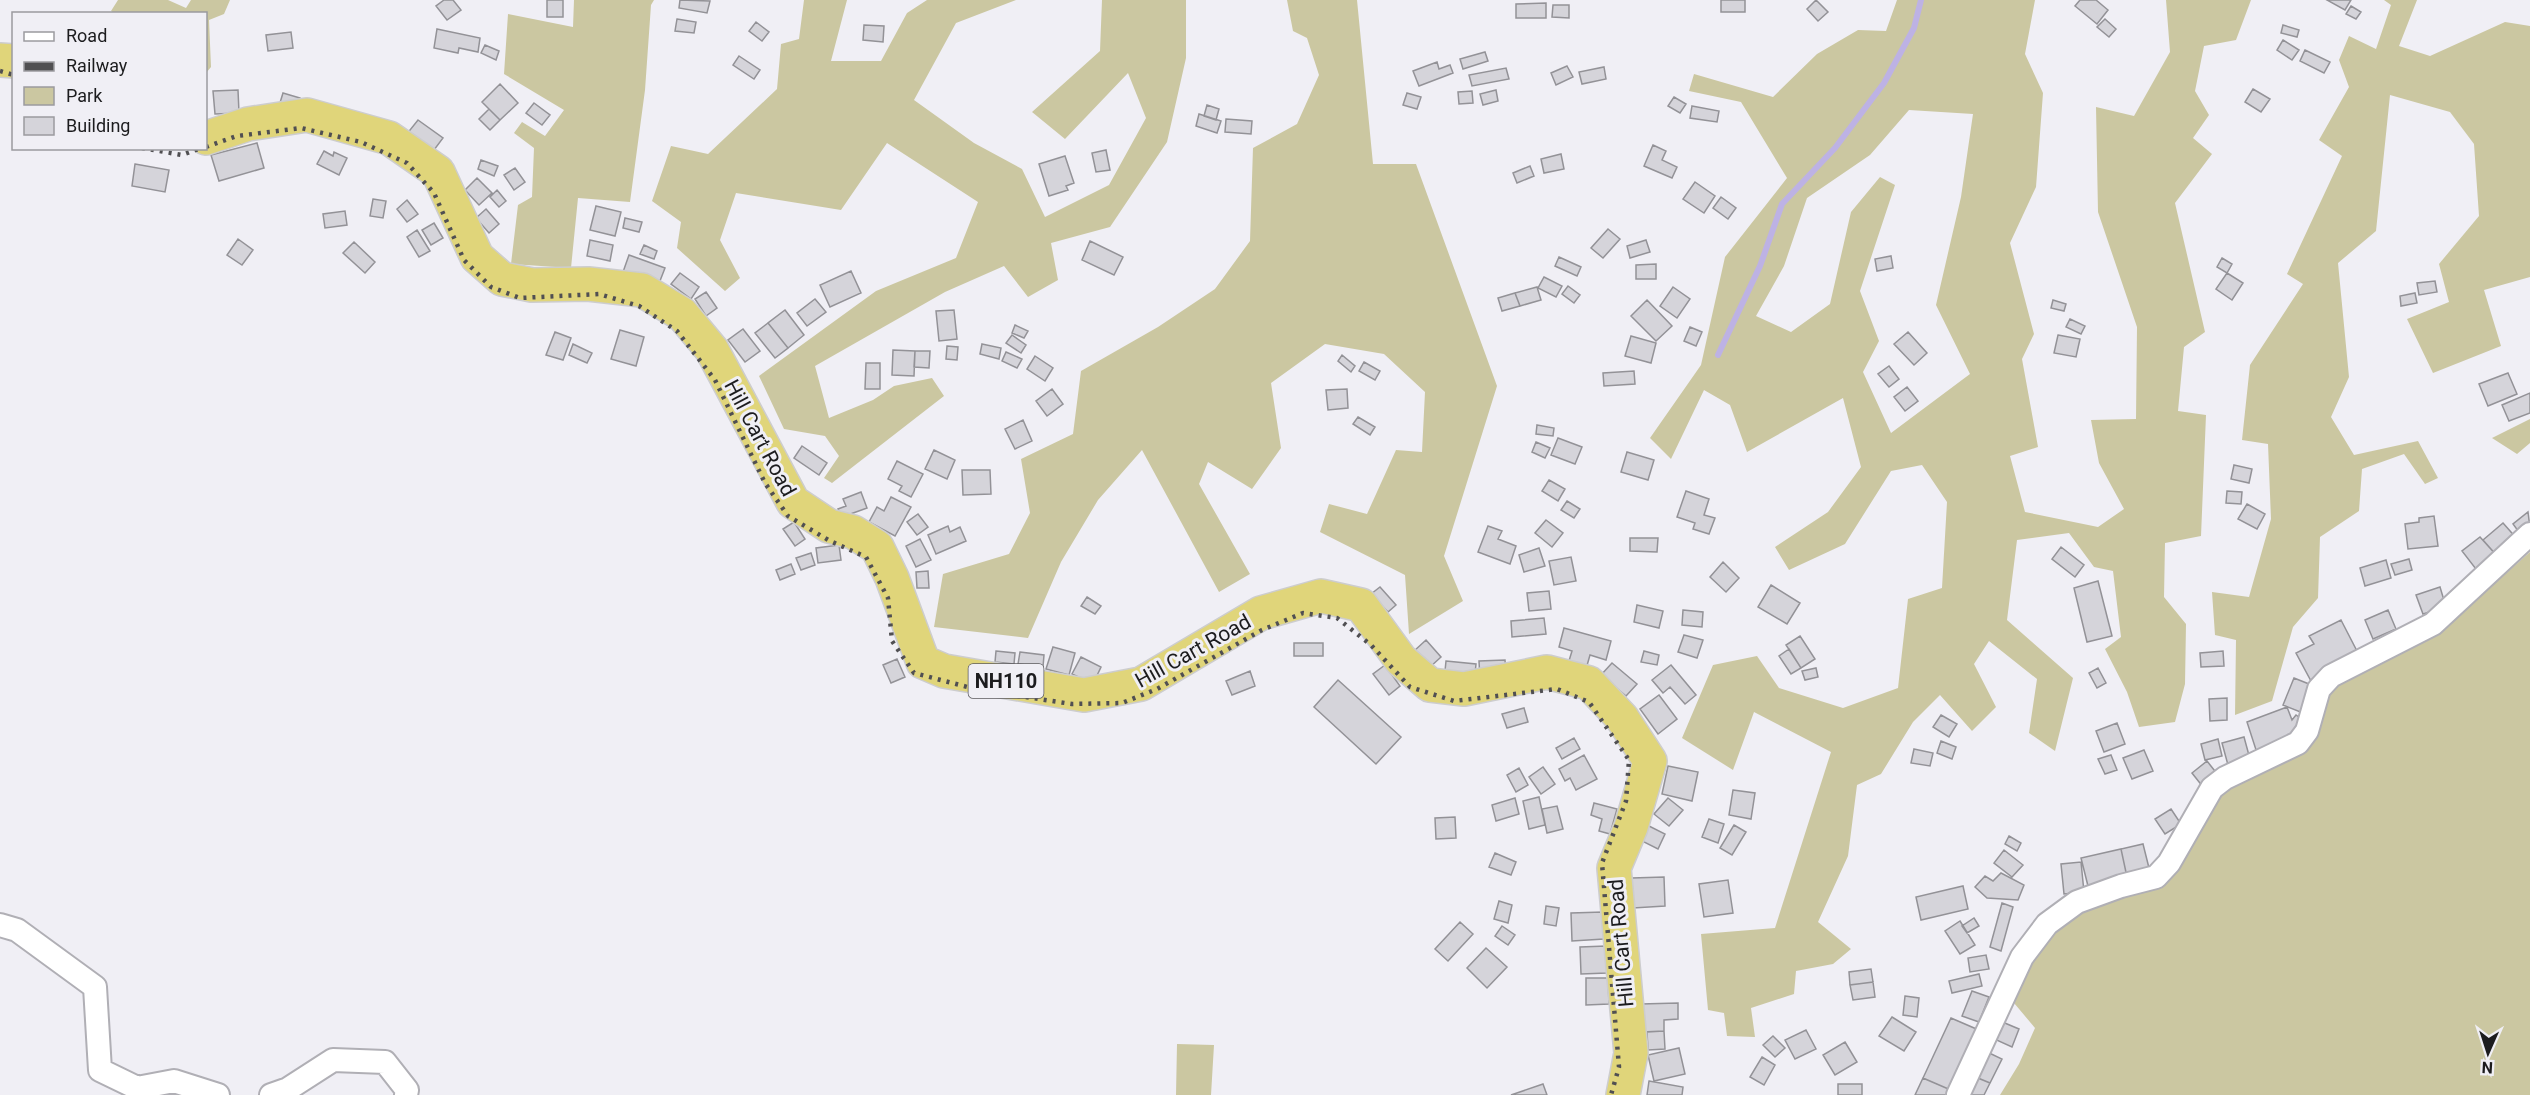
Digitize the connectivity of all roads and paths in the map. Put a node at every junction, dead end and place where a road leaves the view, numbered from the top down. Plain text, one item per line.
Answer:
1 (207, 138) edge
2 (2530, 534) edge
3 (0, 926) edge
4 (218, 1095) edge
5 (271, 1095) edge
6 (406, 1095) edge
7 (1623, 1095) edge
8 (1958, 1095) edge

1 - 7 highway, Hill Cart Road / NH110
2 - 8 street
3 - 4 street
5 - 6 street

